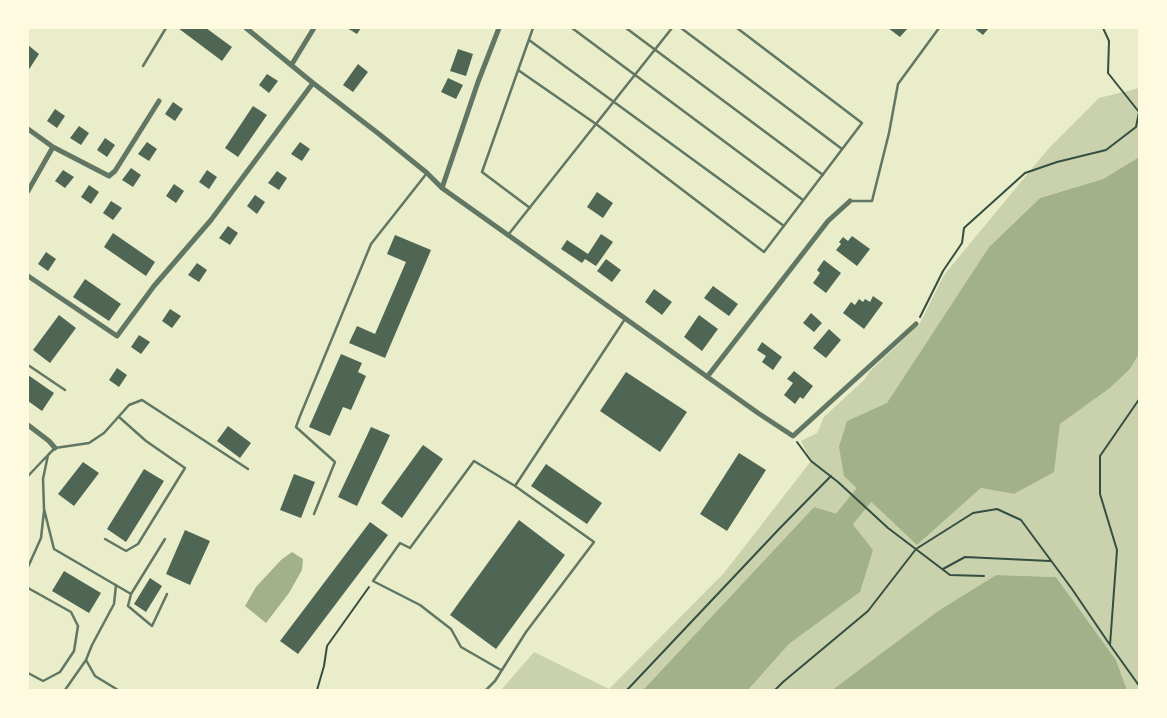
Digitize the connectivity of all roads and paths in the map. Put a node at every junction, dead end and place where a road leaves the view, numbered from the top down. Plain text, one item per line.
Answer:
1 (166, 28) edge
2 (246, 28) edge
3 (314, 28) edge
4 (499, 28) edge
5 (533, 28) edge
6 (572, 28) edge
7 (626, 28) edge
8 (672, 28) edge
9 (681, 28) edge
10 (737, 28) edge
11 (940, 28) edge
12 (1103, 28) edge
13 (529, 40) junction
14 (655, 49) junction
15 (292, 64) junction
16 (143, 66) dead end
17 (518, 70) junction
18 (635, 75) junction
19 (313, 83) junction
20 (158, 101) dead end
21 (614, 101) junction
22 (596, 124) junction
23 (28, 129) edge
24 (53, 147) junction
25 (842, 149) junction
26 (427, 173) junction
27 (823, 175) junction
28 (442, 188) junction
29 (28, 190) edge
30 (803, 200) junction
31 (850, 201) joint
32 (530, 208) junction
33 (784, 226) junction
34 (507, 236) junction
35 (28, 276) edge
36 (625, 319) junction
37 (916, 324) joint
38 (28, 365) edge
39 (707, 376) junction
40 (65, 390) dead end
41 (1140, 398) edge
42 (119, 417) junction
43 (28, 425) edge
44 (793, 436) junction
45 (55, 448) junction
46 (48, 455) junction
47 (248, 468) dead end
48 (28, 476) edge
49 (831, 476) junction
50 (515, 486) junction
51 (44, 509) junction
52 (314, 514) dead end
53 (106, 539) dead end
54 (165, 539) dead end
55 (916, 549) junction
56 (1050, 561) junction
57 (28, 567) edge
58 (943, 569) junction
59 (984, 576) dead end
60 (373, 581) junction
61 (116, 585) junction
62 (28, 588) edge
63 (131, 594) junction
64 (167, 594) dead end
65 (1110, 645) junction
66 (86, 660) junction
67 (501, 670) junction
68 (28, 673) edge
69 (1140, 688) edge
70 (65, 690) edge
71 (118, 690) edge
72 (317, 690) edge
73 (486, 690) edge
74 (627, 690) edge
75 (776, 690) edge

1 - 16 lane
2 - 15 street
3 - 15 street
4 - 28 street
5 - 13 lane
6 - 18 lane
7 - 14 lane
8 - 14 lane
9 - 25 lane
10 - 25 lane
11 - 31 lane
12 - 37 path
13 - 17 lane
13 - 21 lane
14 - 18 lane
14 - 27 lane
15 - 19 street
17 - 22 lane
17 - 32 lane
18 - 21 lane
18 - 30 lane
19 - 26 street
19 - 35 street
20 - 24 street
21 - 22 lane
21 - 33 lane
22 - 32 lane
22 - 33 lane
23 - 24 street
24 - 29 street
25 - 27 lane
26 - 28 street
26 - 52 lane
27 - 30 lane
28 - 34 street
30 - 33 lane
31 - 39 street
32 - 34 lane
34 - 36 street
36 - 39 street
36 - 50 lane
37 - 44 street
38 - 40 lane
39 - 44 street
41 - 65 path
42 - 45 lane
42 - 47 lane
42 - 53 lane
43 - 45 street
44 - 49 path
45 - 46 lane
46 - 48 lane
46 - 51 lane
49 - 55 path
49 - 74 path
50 - 60 lane
50 - 67 lane
51 - 57 lane
51 - 61 lane
54 - 63 lane
55 - 56 path
55 - 58 path
55 - 75 path
56 - 58 path
56 - 65 path
58 - 59 path
60 - 67 lane
60 - 72 path
61 - 63 lane
61 - 66 lane
62 - 68 lane
63 - 64 lane
65 - 69 path
66 - 70 lane
66 - 71 lane
67 - 73 lane

